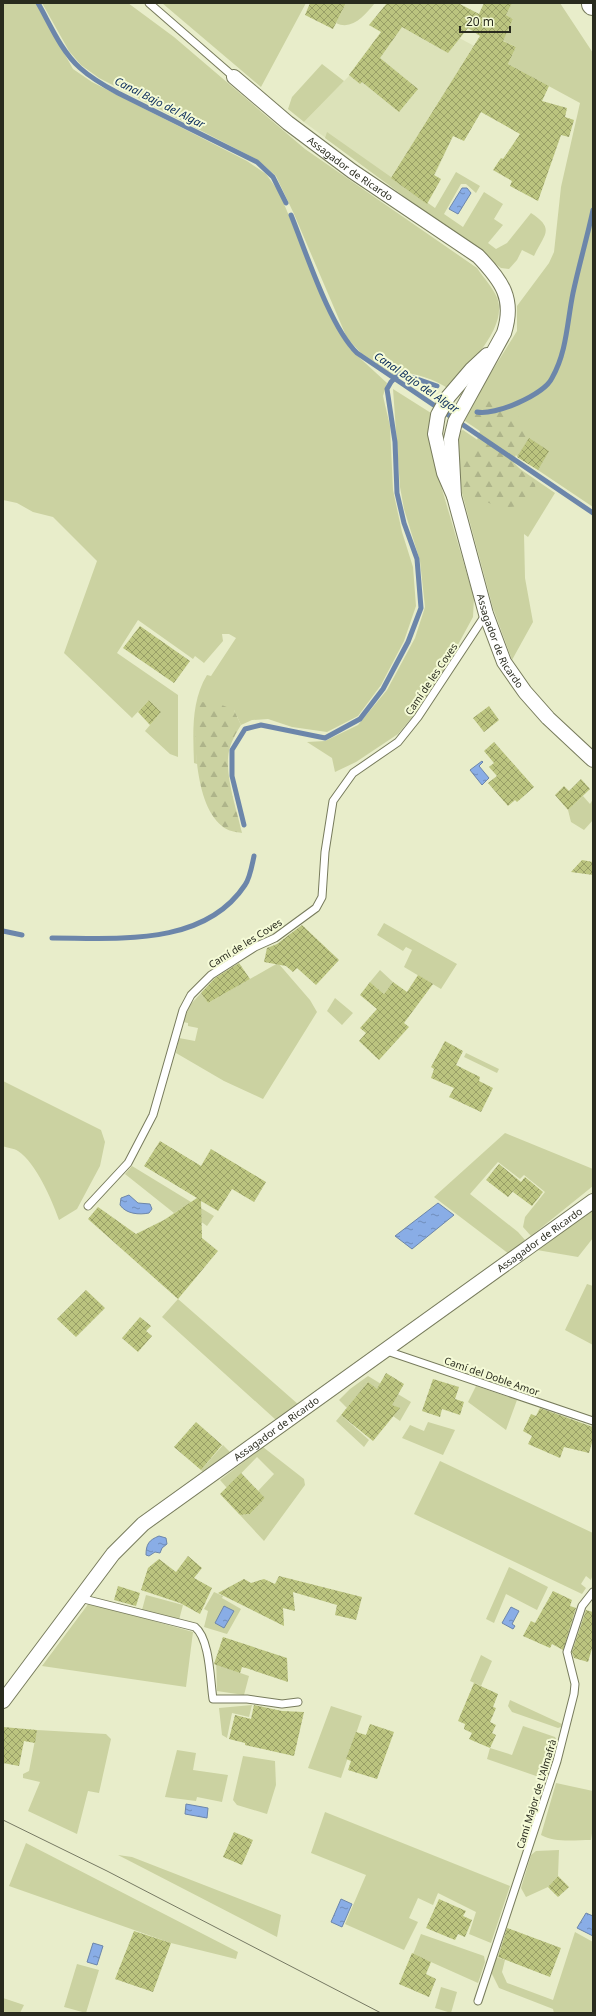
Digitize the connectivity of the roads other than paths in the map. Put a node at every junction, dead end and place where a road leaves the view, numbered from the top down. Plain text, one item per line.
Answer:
1 (149, 3) edge
2 (234, 77) joint
3 (486, 614) junction
4 (593, 760) edge
5 (593, 1201) edge
6 (88, 1206) dead end
7 (384, 1350) junction
8 (593, 1421) edge
9 (593, 1592) edge
10 (80, 1598) junction
11 (3, 1701) edge
12 (298, 1702) dead end
13 (478, 2001) dead end

1 - 2 lane, Assagador de Ricardo
2 - 3 street, Assagador de Ricardo
3 - 4 street, Assagador de Ricardo
3 - 6 lane, Camí de les Coves
5 - 7 street, Assagador de Ricardo
7 - 8 lane, Camí del Doble Amor
7 - 10 street, Assagador de Ricardo
9 - 13 lane, Camí Major de L'Almafrà
10 - 11 street, Assagador de Ricardo
10 - 12 lane

